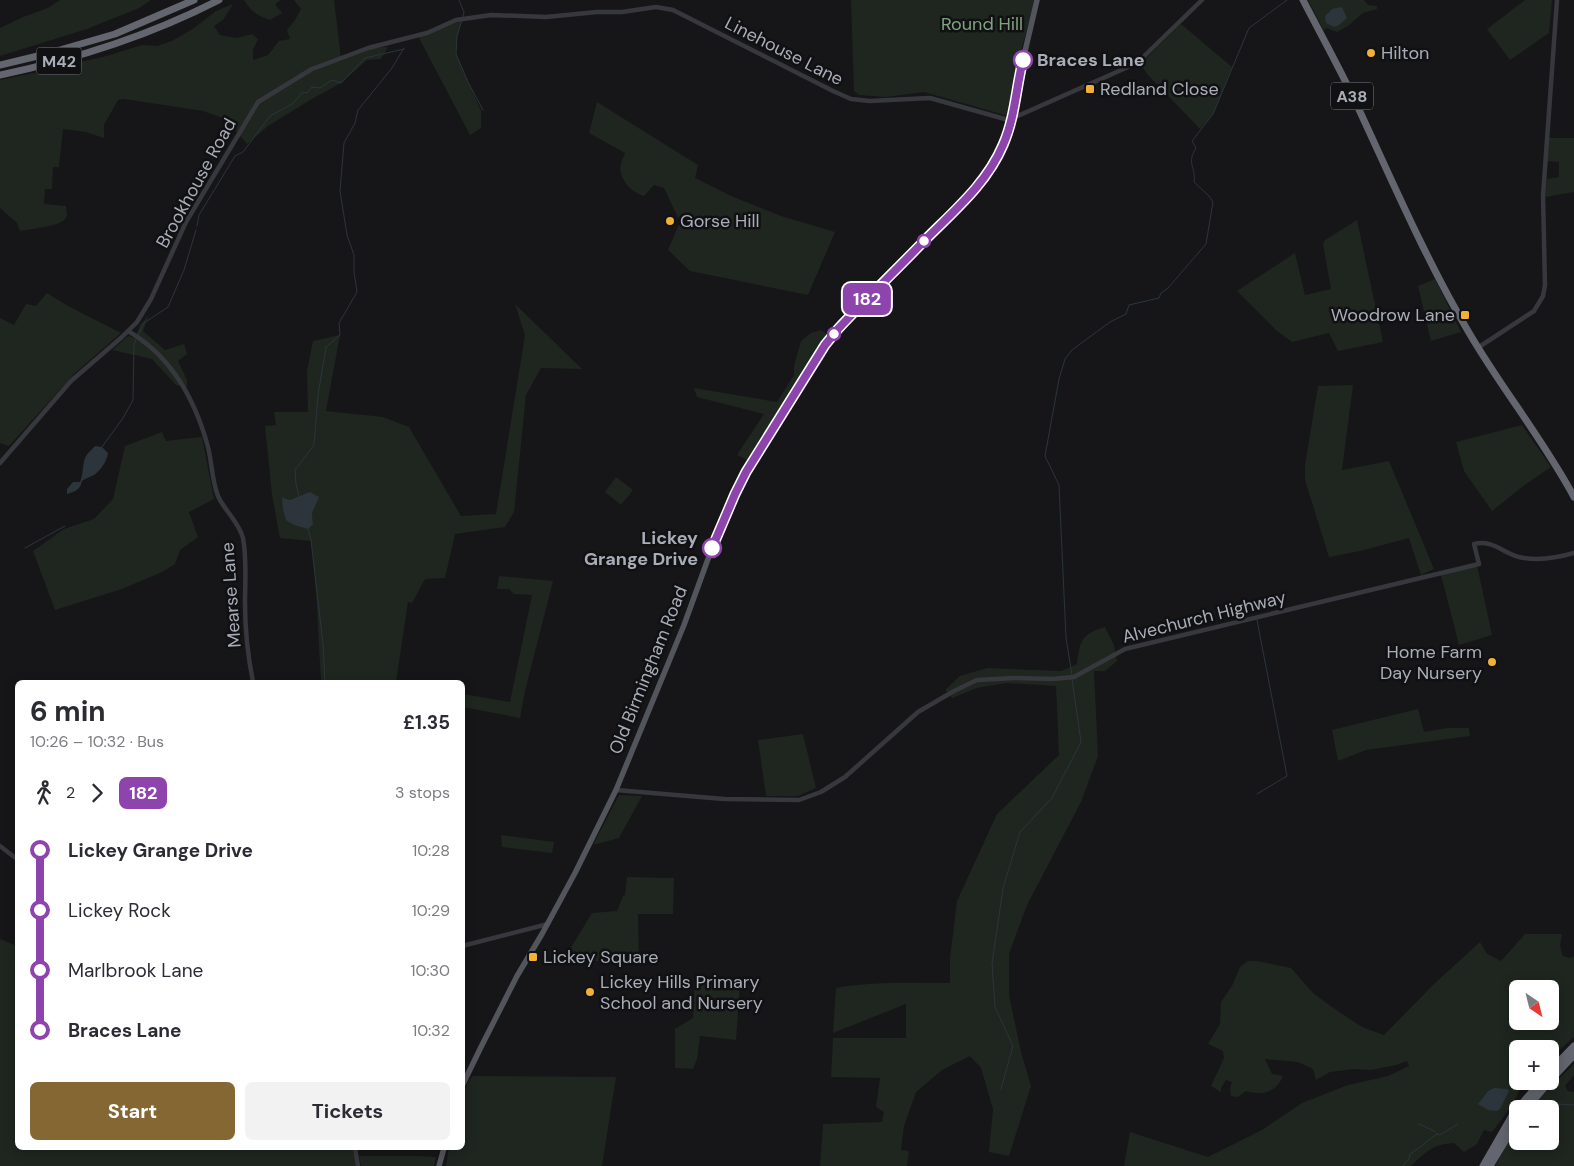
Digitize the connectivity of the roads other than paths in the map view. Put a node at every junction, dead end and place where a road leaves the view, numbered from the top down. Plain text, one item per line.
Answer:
1 (194, 0) edge
2 (219, 0) edge
3 (1036, 0) edge
4 (1202, 0) edge
5 (1303, 0) edge
6 (1557, 0) edge
7 (456, 20) joint
8 (0, 65) edge
9 (0, 75) edge
10 (1012, 120) junction
11 (137, 322) junction
12 (128, 331) junction
13 (137, 336) junction
14 (1479, 347) junction
15 (0, 463) edge
16 (1574, 496) edge
17 (1574, 553) edge
18 (253, 680) edge
19 (616, 790) junction
20 (0, 846) edge
21 (15, 858) edge
22 (548, 924) junction
23 (465, 945) edge
24 (1574, 1046) edge
25 (1574, 1056) edge
26 (1559, 1062) edge
27 (1559, 1072) edge
28 (465, 1080) edge
29 (1533, 1090) edge
30 (1542, 1090) edge
31 (1534, 1100) edge
32 (1509, 1135) edge
33 (355, 1150) edge
34 (443, 1150) edge
35 (358, 1166) edge
36 (439, 1166) edge
37 (1483, 1166) edge
38 (1490, 1166) edge

1 - 8 highway, M42
2 - 9 highway, M42
3 - 10 main road, Old Birmingham Road
4 - 10 street
5 - 14 highway, A38
6 - 14 street
7 - 10 street, Linehouse Lane
7 - 11 street, Brookhouse Road
10 - 19 main road, Old Birmingham Road
11 - 12 street, Brookhouse Road
11 - 13 street
12 - 13 street, Mearse Lane
12 - 15 street, Brookhouse Road
13 - 18 street, Mearse Lane
14 - 16 highway, A38
17 - 19 street, Alvechurch Highway
19 - 22 main road, Old Birmingham Road
20 - 21 street
22 - 23 street
22 - 28 main road, Old Birmingham Road
24 - 26 highway
25 - 27 highway
29 - 37 highway
30 - 31 highway
32 - 38 highway
33 - 35 street
34 - 36 main road

